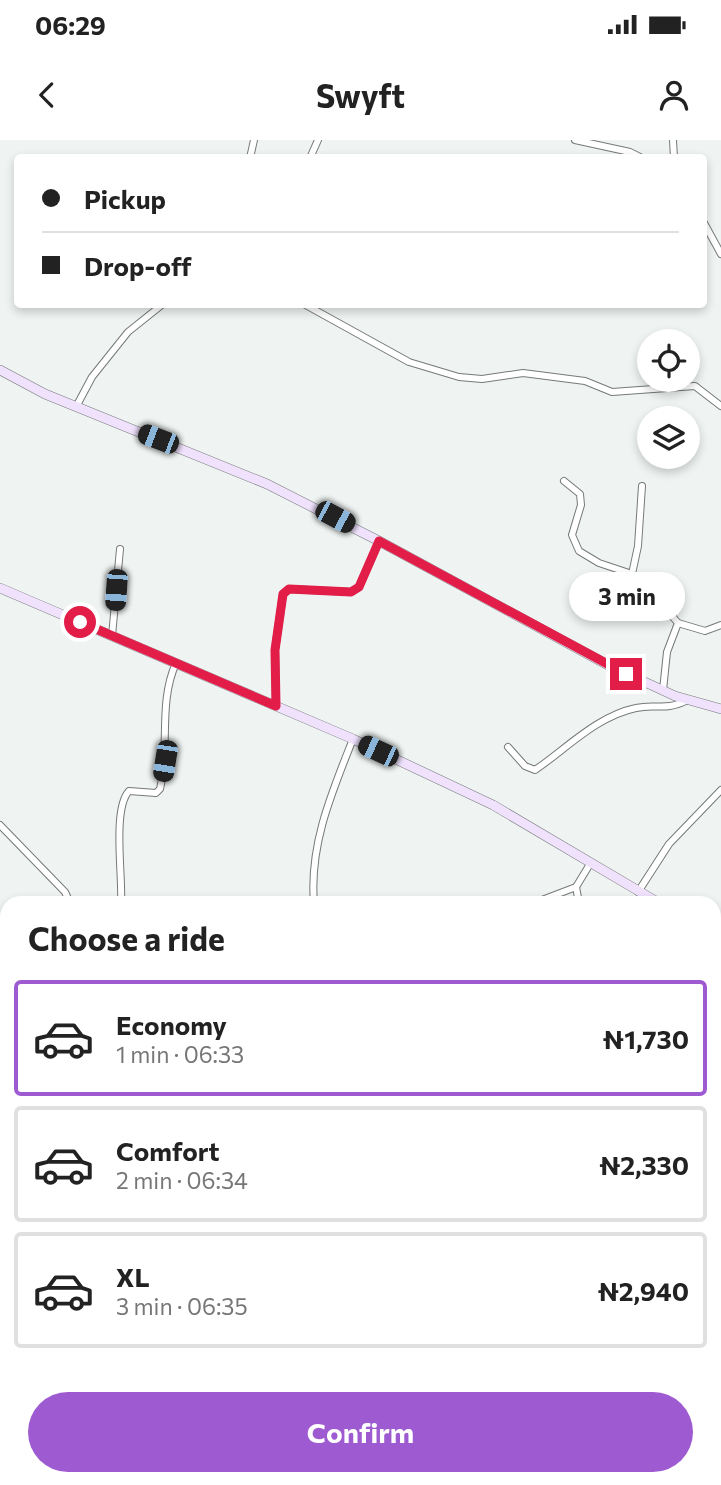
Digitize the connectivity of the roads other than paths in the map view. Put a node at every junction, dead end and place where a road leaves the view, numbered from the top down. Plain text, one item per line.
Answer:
1 (575, 140) edge
2 (634, 154) edge
3 (707, 228) edge
4 (721, 254) edge
5 (158, 308) edge
6 (310, 308) edge
7 (0, 370) edge
8 (721, 406) edge
9 (76, 407) junction
10 (564, 481) dead end
11 (642, 486) dead end
12 (379, 541) junction
13 (120, 549) dead end
14 (632, 574) junction
15 (0, 587) edge
16 (678, 623) junction
17 (721, 625) edge
18 (112, 636) junction
19 (176, 663) junction
20 (663, 690) junction
21 (688, 700) junction
22 (276, 706) junction
23 (721, 709) edge
24 (353, 739) junction
25 (508, 747) dead end
26 (721, 790) edge
27 (0, 825) edge
28 (590, 864) junction
29 (576, 887) junction
30 (638, 891) junction
31 (67, 896) edge
32 (121, 896) edge
33 (313, 896) edge
34 (552, 896) edge
35 (578, 896) edge
36 (646, 896) edge

1 - 2 street
3 - 4 street
5 - 9 street
6 - 8 street
7 - 9 street
9 - 12 street
10 - 14 street
11 - 14 street
12 - 20 street
12 - 22 street
13 - 18 street
14 - 16 street
15 - 18 street
16 - 17 street
16 - 20 street
18 - 19 street
19 - 22 street
19 - 32 street
20 - 21 street
21 - 23 street
21 - 25 street
22 - 24 street
24 - 28 street
24 - 33 street
26 - 30 street
27 - 31 street
28 - 29 street
28 - 30 street
29 - 34 street
29 - 35 street
30 - 36 street

